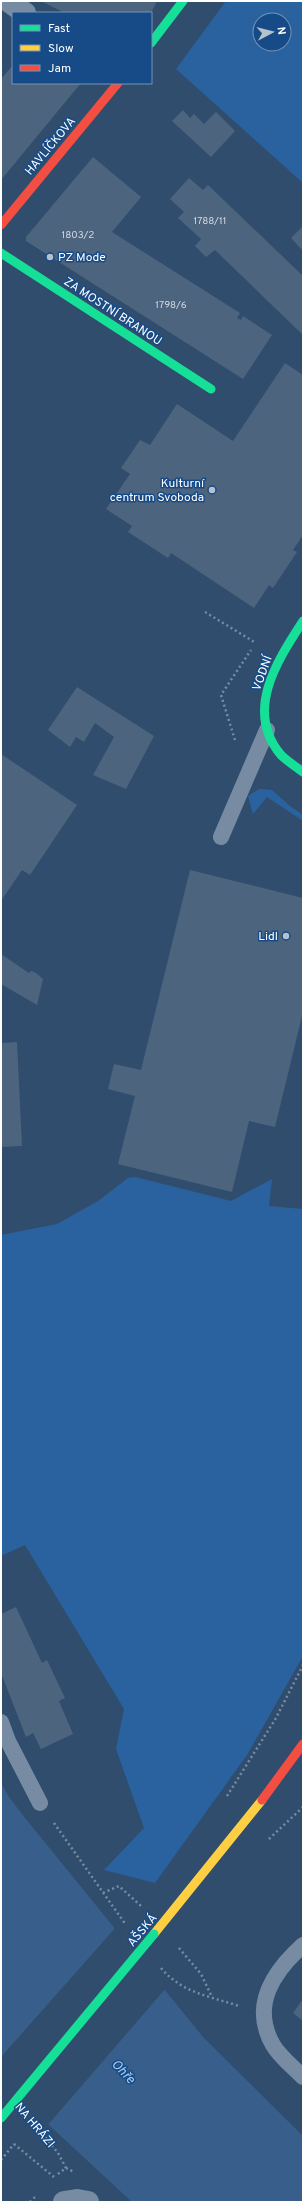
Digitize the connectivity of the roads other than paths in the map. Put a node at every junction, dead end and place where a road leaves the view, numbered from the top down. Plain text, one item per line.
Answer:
1 (8, 1) edge
2 (183, 1) edge
3 (24, 12) edge
4 (152, 42) edge
5 (117, 84) edge
6 (1, 225) edge
7 (1, 253) edge
8 (211, 389) dead end
9 (303, 621) edge
10 (267, 730) junction
11 (303, 772) edge
12 (221, 837) dead end
13 (1, 1722) edge
14 (303, 1735) edge
15 (301, 1748) edge
16 (40, 1803) dead end
17 (303, 1945) edge
18 (303, 2076) edge
19 (1, 2118) edge

1 - 3 street
2 - 4 street
5 - 6 street, HAVLÍČKOVA
7 - 8 street, ZA MOSTNÍ BRANOU
9 - 10 street, VODNÍ
10 - 11 street, VODNÍ
10 - 12 lane
13 - 16 lane
14 - 15 street, AŠSKÁ
15 - 19 street, AŠSKÁ, bridge
17 - 18 lane

